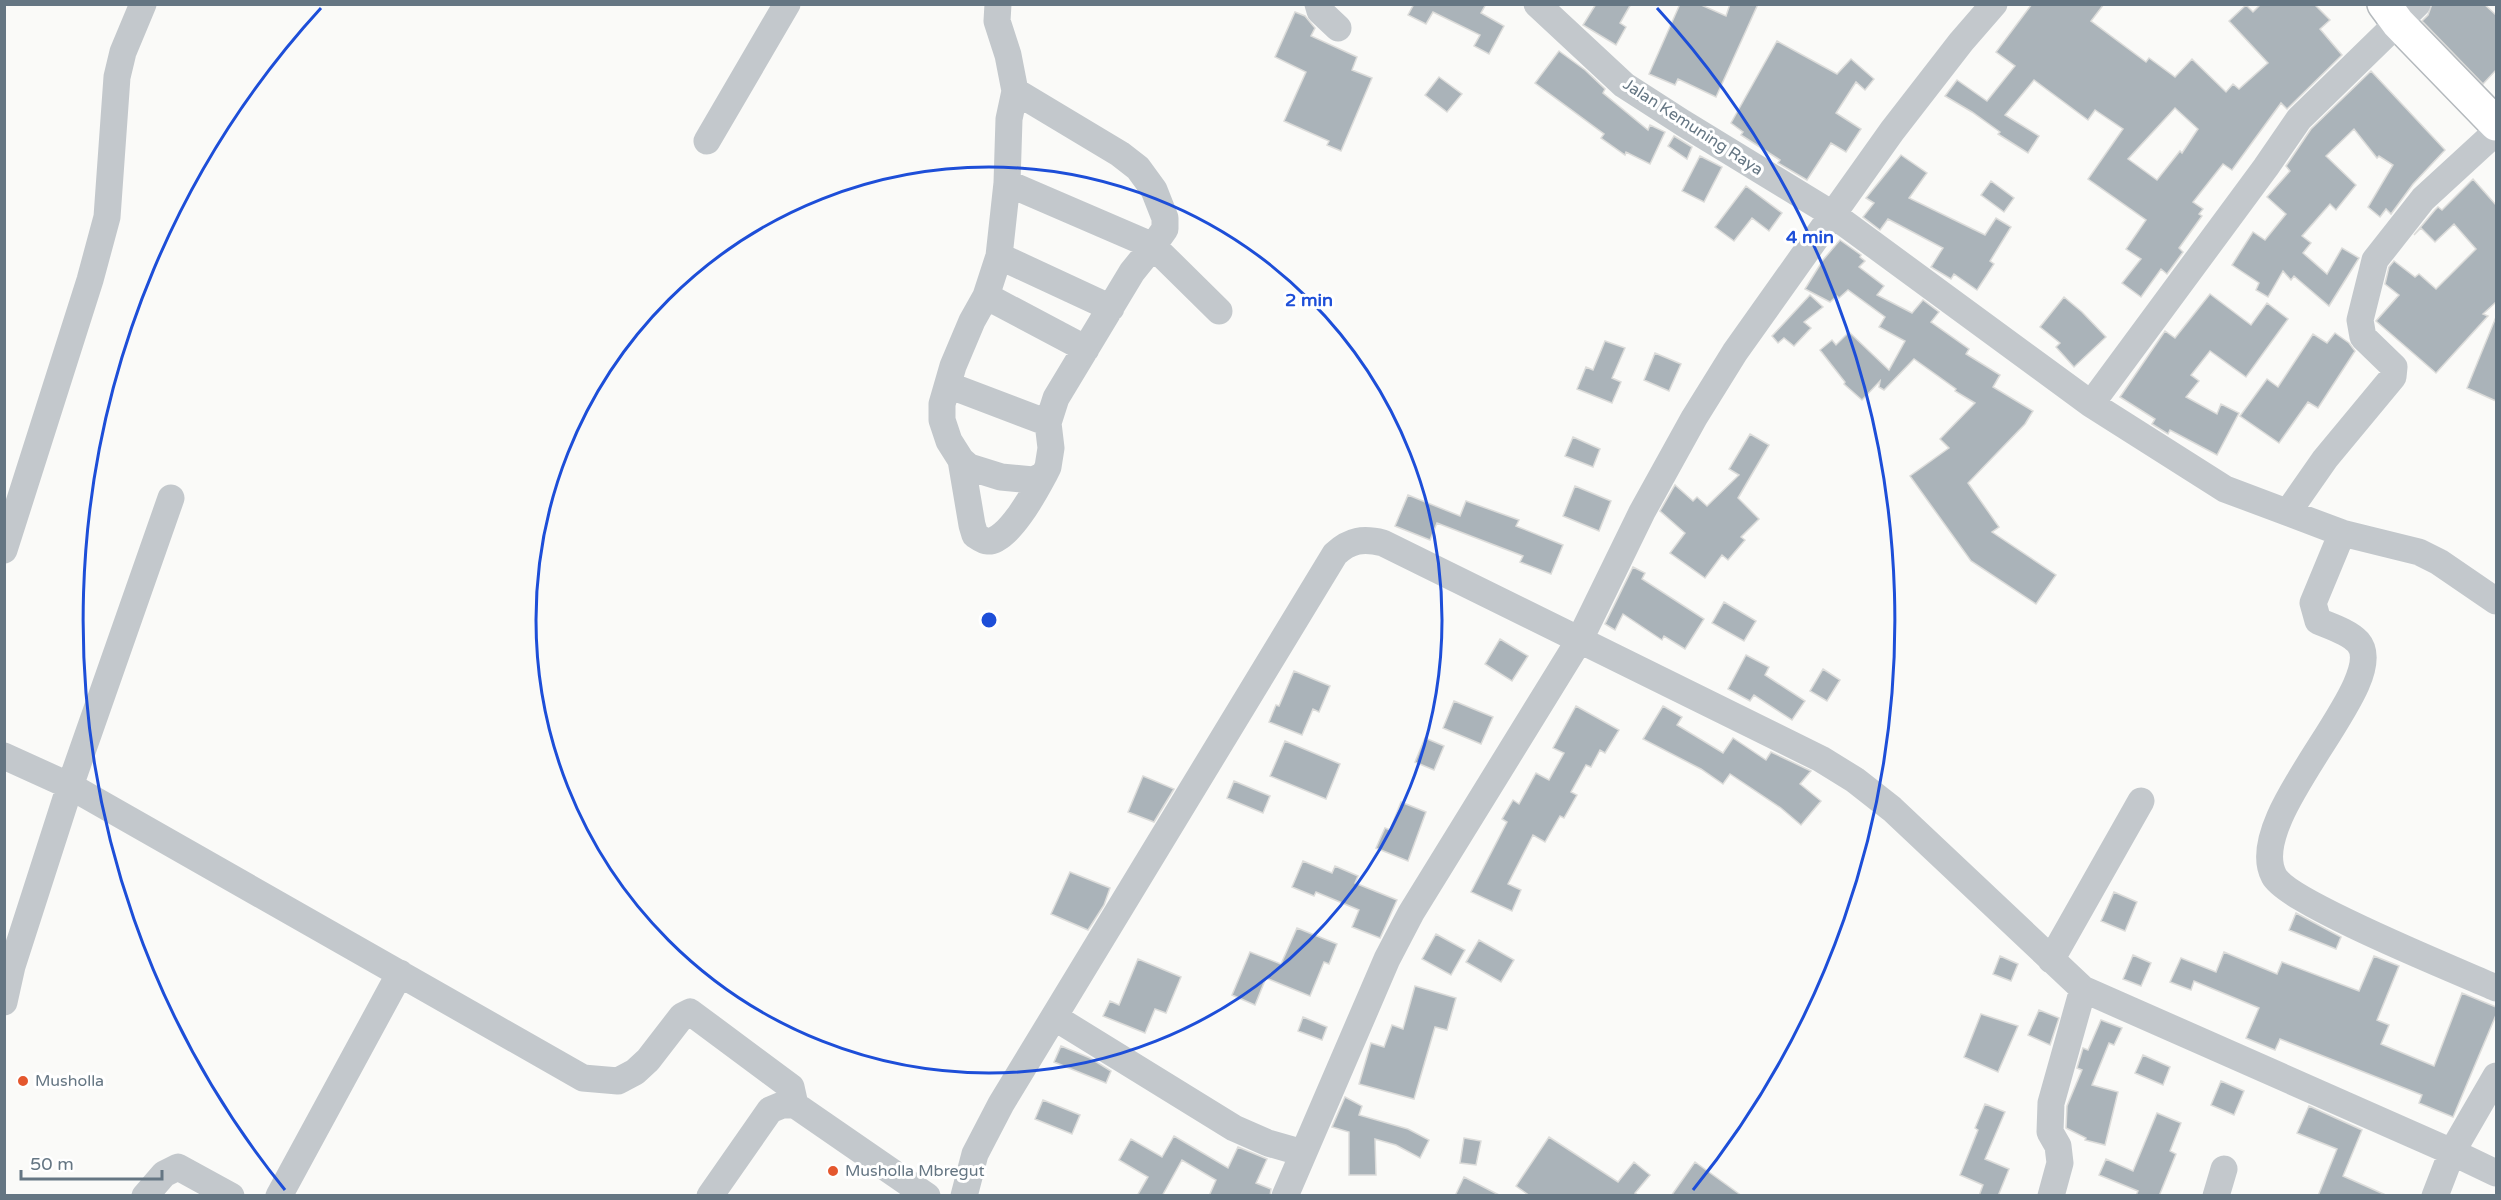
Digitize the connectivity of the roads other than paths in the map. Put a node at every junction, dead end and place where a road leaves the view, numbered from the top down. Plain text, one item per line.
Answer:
1 (143, 4) edge
2 (787, 4) edge
3 (1318, 4) edge
4 (1537, 4) edge
5 (1994, 4) edge
6 (2400, 11) edge
7 (998, 13) edge
8 (1338, 28) dead end
9 (1015, 91) junction
10 (2496, 124) edge
11 (2496, 132) edge
12 (706, 141) dead end
13 (1007, 183) junction
14 (1832, 214) junction
15 (1153, 246) junction
16 (999, 256) junction
17 (986, 296) junction
18 (1111, 308) junction
19 (1219, 310) dead end
20 (1086, 349) junction
21 (948, 385) junction
22 (2091, 404) junction
23 (1048, 423) junction
24 (961, 460) junction
25 (1044, 475) junction
26 (171, 498) dead end
27 (2288, 512) junction
28 (2342, 533) junction
29 (4, 550) edge
30 (2496, 601) edge
31 (1580, 639) junction
32 (4, 756) edge
33 (70, 786) junction
34 (2141, 801) dead end
35 (2051, 960) junction
36 (8, 965) edge
37 (400, 973) junction
38 (2496, 988) edge
39 (2084, 989) junction
40 (4, 1002) edge
41 (1054, 1017) junction
42 (2496, 1076) edge
43 (795, 1105) junction
44 (2452, 1152) junction
45 (1303, 1153) junction
46 (2224, 1169) dead end
47 (2496, 1173) edge
48 (145, 1196) edge
49 (231, 1196) edge
50 (279, 1196) edge
51 (710, 1196) edge
52 (927, 1196) edge
53 (964, 1196) edge
54 (1285, 1196) edge
55 (2051, 1196) edge
56 (2216, 1196) edge
57 (2435, 1196) edge

1 - 29 street
2 - 12 street
3 - 8 street
4 - 14 street, Jalan Kemuning Raya
5 - 14 street
6 - 10 highway
6 - 22 street
7 - 9 street
9 - 13 street
9 - 15 street
11 - 27 street
13 - 15 street
13 - 16 street
14 - 22 street, Jalan Kemuning Raya
14 - 31 street
15 - 18 street
15 - 19 street
16 - 17 street
16 - 18 street
17 - 20 street
17 - 21 street
18 - 20 street
20 - 23 street
21 - 23 street
21 - 24 street
22 - 27 street, Jalan Kemuning Raya
23 - 25 street
24 - 25 street
24 - 25 street
26 - 33 street
27 - 28 street, Jalan Kemuning Raya
28 - 30 street, Jalan Kemuning Raya
28 - 38 street
31 - 35 street
31 - 41 street
31 - 45 street
32 - 33 street
33 - 36 street
33 - 37 street
34 - 35 street
35 - 39 street
36 - 40 street
37 - 43 street
37 - 50 street
39 - 44 street
39 - 55 street
41 - 45 street
41 - 53 street
42 - 44 street
43 - 51 street
43 - 52 street
44 - 47 street
44 - 57 street
45 - 54 street
46 - 56 street
48 - 49 street

